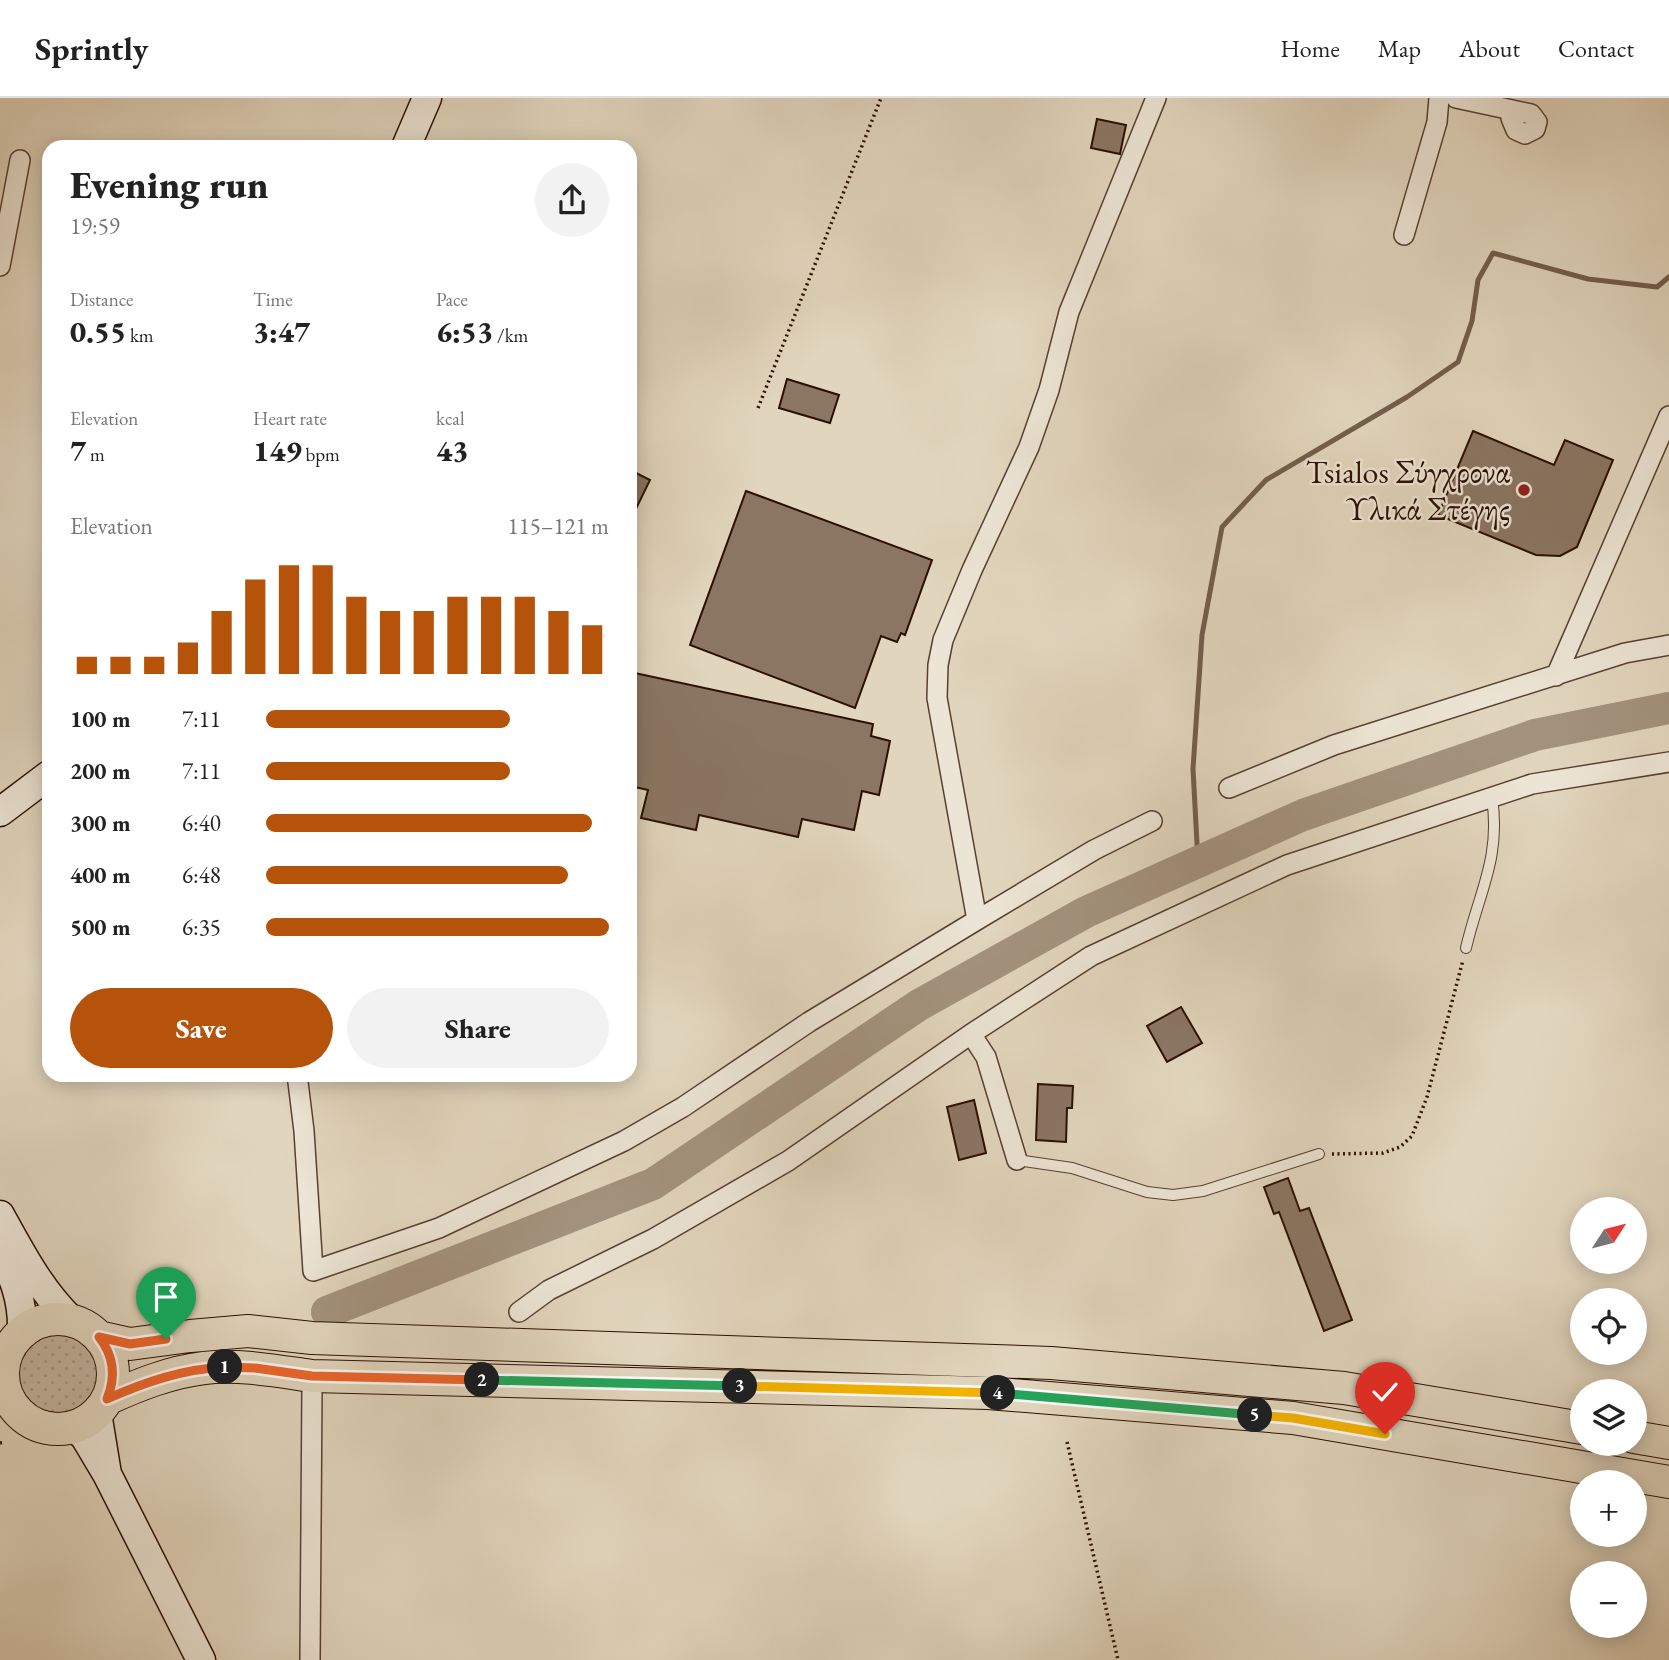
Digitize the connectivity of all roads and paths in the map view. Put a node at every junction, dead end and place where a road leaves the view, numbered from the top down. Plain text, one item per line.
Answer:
1 (427, 98) edge
2 (881, 98) edge
3 (1156, 98) edge
4 (1438, 98) edge
5 (1456, 98) edge
6 (1513, 111) dead end
7 (409, 140) edge
8 (19, 160) dead end
9 (1404, 236) dead end
10 (0, 266) edge
11 (758, 408) dead end
12 (1669, 416) edge
13 (1669, 645) edge
14 (1556, 676) junction
15 (1669, 762) edge
16 (42, 780) edge
17 (1229, 788) dead end
18 (1492, 798) junction
19 (0, 812) edge
20 (1152, 821) dead end
21 (977, 920) junction
22 (1466, 948) joint
23 (971, 1034) junction
24 (299, 1082) edge
25 (1319, 1154) joint
26 (1017, 1160) joint
27 (0, 1215) edge
28 (0, 1250) edge
29 (519, 1312) dead end
30 (72, 1321) junction
31 (99, 1337) junction
32 (10, 1347) edge
33 (312, 1387) dead end
34 (12, 1413) edge
35 (92, 1413) junction
36 (1570, 1426) edge
37 (1647, 1439) edge
38 (1067, 1442) dead end
39 (1669, 1443) edge
40 (1669, 1482) edge
41 (201, 1660) edge
42 (310, 1660) edge
43 (1118, 1660) edge

1 - 7 main road
2 - 11 path
3 - 21 street
4 - 9 street
5 - 6 street
8 - 10 street
12 - 14 street
13 - 14 street
14 - 17 street
15 - 18 street
16 - 19 main road
18 - 22 lane
18 - 23 street
20 - 21 street
21 - 24 street
22 - 25 path
23 - 26 street
23 - 29 street
25 - 26 lane
27 - 30 main road
28 - 32 main road
30 - 31 main road
30 - 32 main road
31 - 35 main road
31 - 36 main road
32 - 34 main road
33 - 42 street
34 - 35 main road
35 - 40 main road
35 - 41 main road
37 - 39 main road
38 - 43 path

